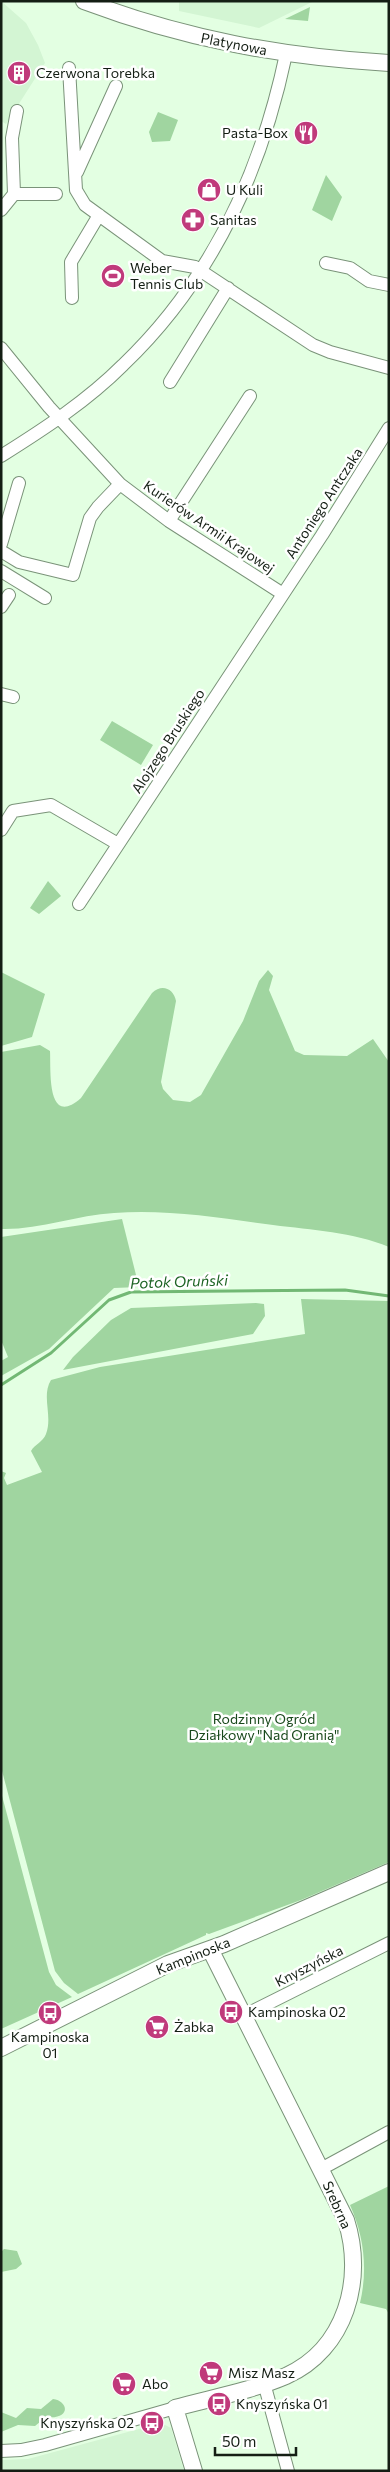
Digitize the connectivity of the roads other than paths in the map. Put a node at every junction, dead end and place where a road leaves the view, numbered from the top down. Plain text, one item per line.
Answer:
1 (84, 1) edge
2 (286, 54) junction
3 (389, 63) edge
4 (69, 68) dead end
5 (116, 86) dead end
6 (17, 111) dead end
7 (76, 174) junction
8 (14, 194) junction
9 (56, 194) dead end
10 (1, 210) edge
11 (99, 215) junction
12 (326, 263) dead end
13 (202, 271) junction
14 (389, 286) edge
15 (228, 288) junction
16 (72, 298) dead end
17 (1, 348) edge
18 (389, 368) edge
19 (170, 382) dead end
20 (250, 396) dead end
21 (59, 419) junction
22 (389, 428) edge
23 (1, 456) edge
24 (19, 482) dead end
25 (120, 484) junction
26 (169, 521) junction
27 (1, 544) edge
28 (1, 551) edge
29 (1, 571) edge
30 (283, 594) junction
31 (9, 595) dead end
32 (45, 598) dead end
33 (1, 607) edge
34 (1, 830) edge
35 (118, 844) junction
36 (78, 904) dead end
37 (389, 1872) edge
38 (389, 1943) edge
39 (210, 1949) junction
40 (243, 2016) junction
41 (1, 2048) edge
42 (389, 2132) edge
43 (321, 2169) junction
44 (264, 2383) junction
45 (176, 2408) junction
46 (1, 2451) edge
47 (194, 2471) edge
48 (288, 2471) edge

1 - 2 street, Platynowa
2 - 3 street, Platynowa
2 - 13 street
4 - 7 street
5 - 7 street
6 - 8 street
7 - 11 street
8 - 9 street
8 - 10 street
11 - 13 street
11 - 16 street
12 - 14 street
13 - 15 street
13 - 21 street
15 - 18 street
15 - 19 street
17 - 21 street, Kurierów Armii Krajowej
20 - 26 street
21 - 23 street
21 - 25 street, Kurierów Armii Krajowej
22 - 30 street, Antoniego Antczaka
24 - 27 street
25 - 26 street, Kurierów Armii Krajowej
25 - 28 street
26 - 30 street, Kurierów Armii Krajowej
29 - 32 street
30 - 35 street, Alojzego Bruskiego
31 - 33 street
34 - 35 street
35 - 36 street, Alojzego Bruskiego
37 - 39 street, Kampinoska
38 - 40 street, Knyszyńska
39 - 40 street, Srebrna
39 - 41 street, Kampinoska
40 - 43 street, Srebrna
42 - 43 street
43 - 44 street, Srebrna
44 - 45 street, Srebrna
44 - 48 street
45 - 46 street, Srebrna
45 - 47 street

